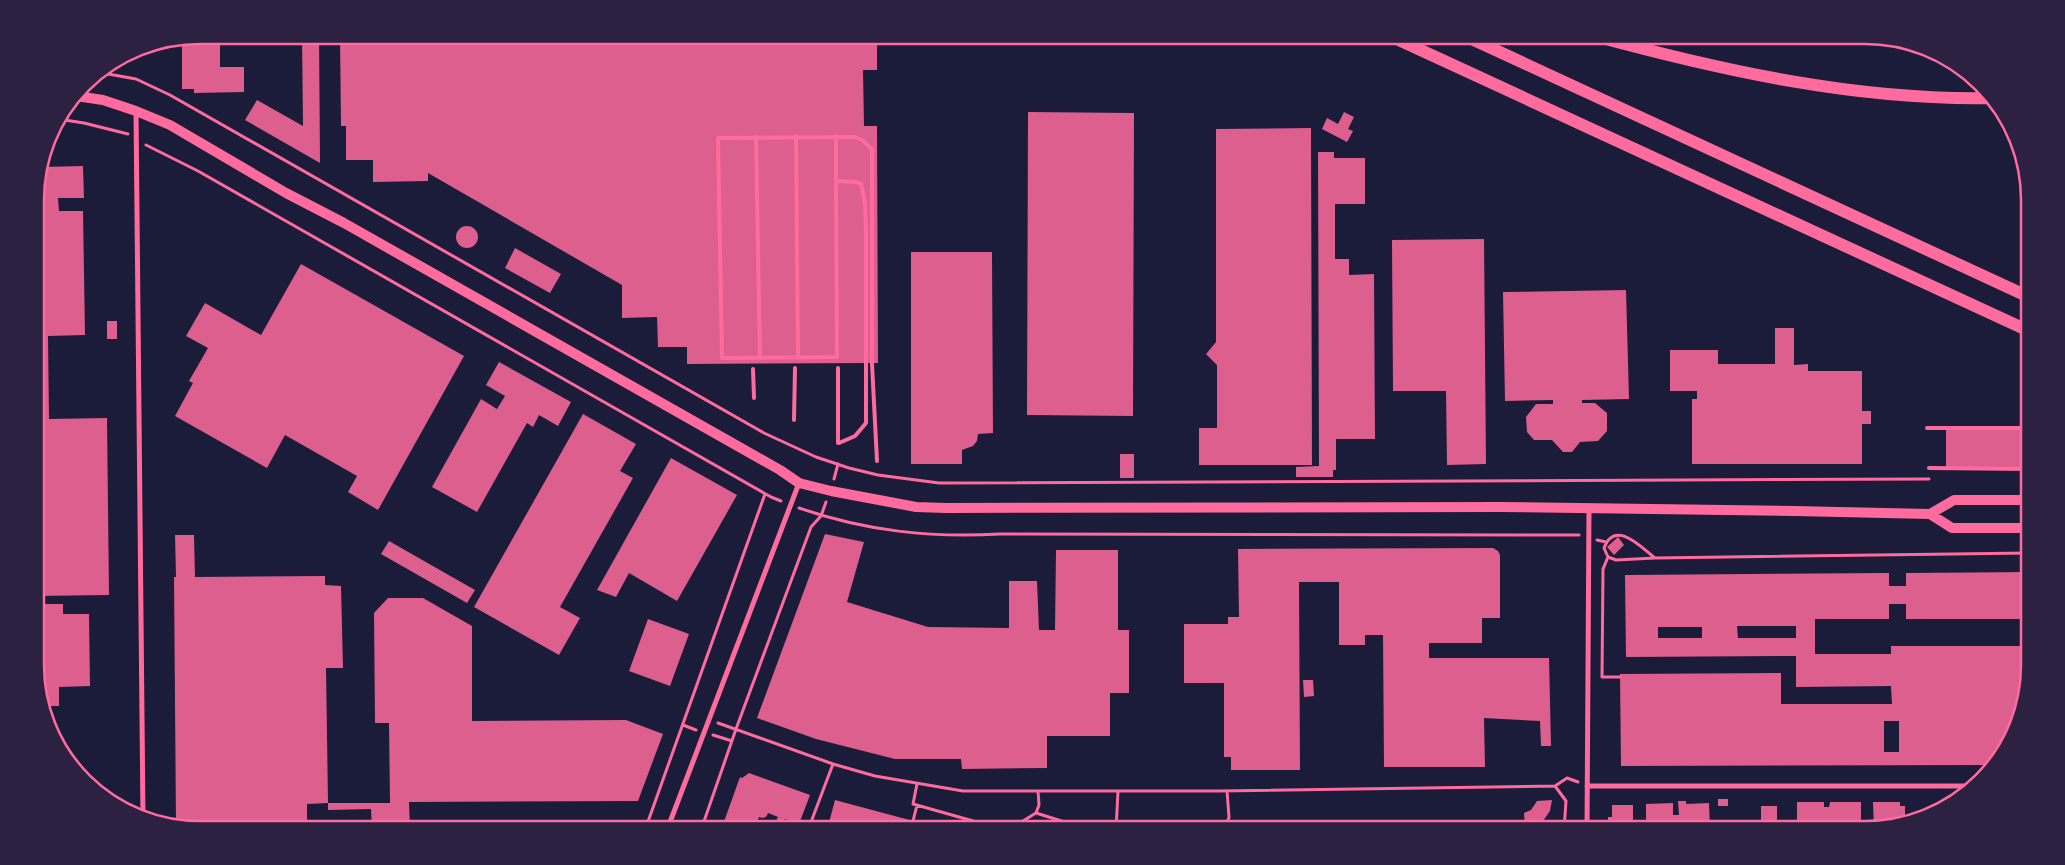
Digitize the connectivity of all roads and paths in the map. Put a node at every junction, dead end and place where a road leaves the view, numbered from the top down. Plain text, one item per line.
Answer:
1 (1407, 44) edge
2 (1482, 44) edge
3 (1628, 44) edge
4 (108, 74) edge
5 (82, 97) edge
6 (1983, 98) edge
7 (136, 111) junction
8 (66, 120) edge
9 (796, 136) junction
10 (836, 136) junction
11 (756, 137) junction
12 (136, 139) junction
13 (836, 181) junction
14 (2021, 293) edge
15 (2021, 327) edge
16 (760, 358) junction
17 (798, 358) junction
18 (795, 368) dead end
19 (838, 368) dead end
20 (754, 369) dead end
21 (754, 398) dead end
22 (794, 420) dead end
23 (1927, 428) dead end
24 (2021, 428) edge
25 (877, 461) dead end
26 (1928, 468) dead end
27 (2021, 469) edge
28 (1938, 479) dead end
29 (799, 483) junction
30 (765, 494) junction
31 (2021, 500) edge
32 (791, 505) junction
33 (1589, 508) junction
34 (1930, 514) junction
35 (821, 516) junction
36 (2021, 528) edge
37 (1589, 538) junction
38 (1606, 542) junction
39 (2021, 553) edge
40 (1608, 557) junction
41 (1655, 558) junction
42 (1620, 677) dead end
43 (708, 719) junction
44 (683, 725) junction
45 (736, 729) junction
46 (697, 730) dead end
47 (712, 735) dead end
48 (732, 742) junction
49 (832, 764) junction
50 (917, 784) junction
51 (1555, 786) junction
52 (1587, 786) junction
53 (1964, 786) edge
54 (1038, 791) junction
55 (1118, 791) junction
56 (1226, 791) junction
57 (917, 805) junction
58 (143, 810) edge
59 (1036, 813) junction
60 (648, 821) edge
61 (670, 821) edge
62 (704, 821) edge
63 (811, 821) edge
64 (913, 821) dead end
65 (975, 821) edge
66 (1022, 821) edge
67 (1061, 821) edge
68 (1116, 821) edge
69 (1227, 821) edge
70 (1565, 821) edge
71 (1587, 821) edge

1 - 15 highway
2 - 14 highway
3 - 6 highway
4 - 28 path
5 - 7 main road
7 - 12 street
7 - 29 main road
8 - 12 path
9 - 10 lane
9 - 11 lane
9 - 17 lane
10 - 13 lane
10 - 25 lane
11 - 16 lane
11 - 16 lane
12 - 30 path
12 - 58 street
13 - 17 lane
13 - 19 lane
16 - 17 lane
18 - 22 lane
20 - 21 lane
23 - 24 lane
26 - 27 lane
29 - 32 street
29 - 33 main road
30 - 32 path
30 - 44 path
31 - 34 main road
32 - 35 path
32 - 43 street
33 - 34 main road
33 - 37 street
34 - 36 main road
35 - 37 path
35 - 45 path
37 - 38 path
37 - 52 street
38 - 40 path
38 - 41 path
39 - 41 path
40 - 41 path
40 - 42 path
43 - 45 path
43 - 61 street
44 - 46 path
44 - 60 path
45 - 48 path
45 - 49 path
47 - 48 path
48 - 62 path
49 - 50 path
49 - 63 path
50 - 54 path
50 - 57 path
51 - 52 path
51 - 56 path
51 - 70 path
52 - 53 street
52 - 71 street
54 - 55 path
54 - 59 path
55 - 56 path
55 - 68 path
56 - 69 path
57 - 64 path
57 - 65 path
59 - 66 path
59 - 67 path

